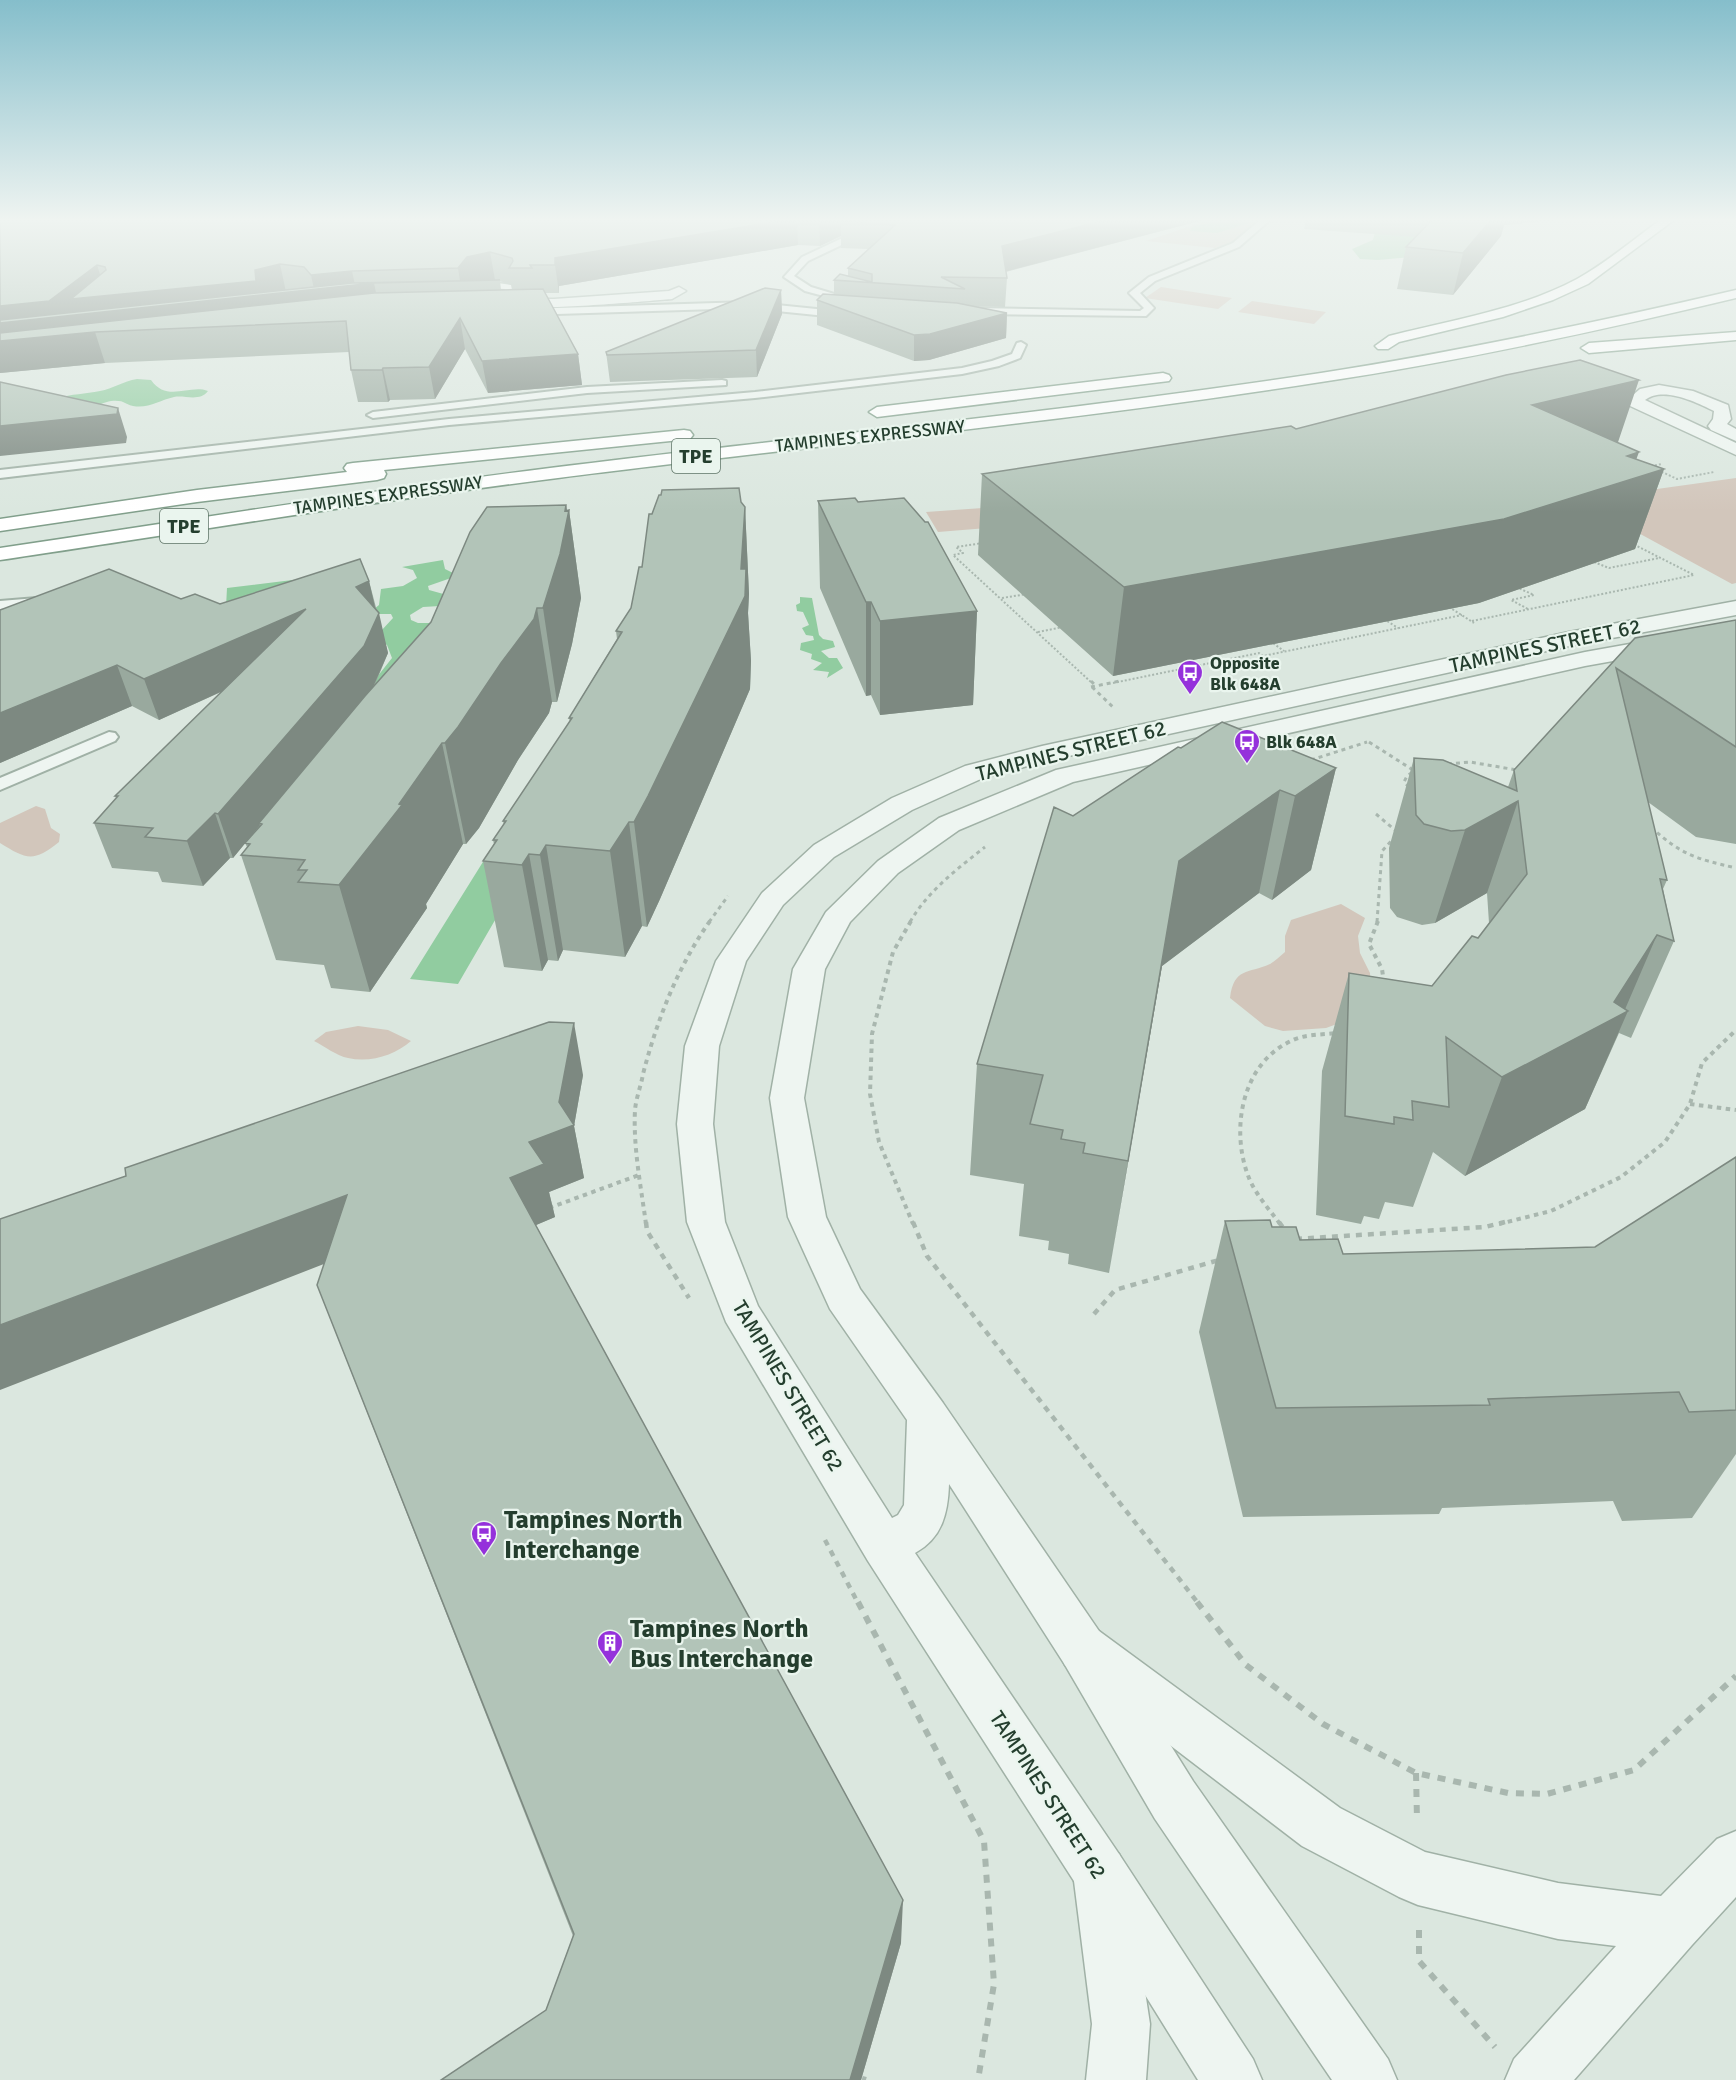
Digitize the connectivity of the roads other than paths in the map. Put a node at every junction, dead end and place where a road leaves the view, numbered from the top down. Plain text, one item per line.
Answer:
1 (1485, 317) edge
2 (1641, 317) edge
3 (1518, 323) dead end
4 (1736, 336) edge
5 (1000, 349) dead end
6 (1577, 350) dead end
7 (1519, 358) dead end
8 (1180, 376) dead end
9 (784, 378) dead end
10 (788, 391) junction
11 (748, 395) junction
12 (1073, 413) junction
13 (865, 414) dead end
14 (364, 417) dead end
15 (1736, 446) edge
16 (47, 456) dead end
17 (0, 462) edge
18 (0, 474) edge
19 (0, 510) edge
20 (0, 525) edge
21 (48, 547) junction
22 (0, 554) edge
23 (0, 562) edge
24 (70, 600) edge
25 (0, 605) edge
26 (1736, 608) edge
27 (1736, 632) edge
28 (109, 737) dead end
29 (0, 785) edge
30 (928, 1416) junction
31 (884, 1546) junction
32 (1082, 1647) junction
33 (1736, 1858) edge
34 (1100, 1873) junction
35 (1672, 1925) junction
36 (1519, 2067) edge
37 (1116, 2080) edge
38 (1232, 2080) edge
39 (1367, 2080) edge

1 - 3 highway
2 - 12 highway, TAMPINES EXPRESSWAY / TPE
4 - 6 highway
5 - 10 lane
7 - 12 highway
8 - 13 highway, TAMPINES EXPRESSWAY
9 - 10 lane
10 - 11 lane
11 - 14 lane
11 - 18 lane
12 - 21 highway, TAMPINES EXPRESSWAY / TPE
15 - 15 street
16 - 17 lane
19 - 20 highway, TAMPINES EXPRESSWAY / TPE
21 - 22 highway, TAMPINES EXPRESSWAY / TPE
21 - 23 highway
24 - 25 lane
26 - 31 street, TAMPINES STREET 62
27 - 30 street, TAMPINES STREET 62
28 - 29 lane
30 - 31 street
30 - 32 street, TAMPINES STREET 62
31 - 34 street, TAMPINES STREET 62
32 - 35 street
32 - 39 street, TAMPINES STREET 62
33 - 35 street
34 - 37 street
34 - 38 street, TAMPINES STREET 62
35 - 36 street

